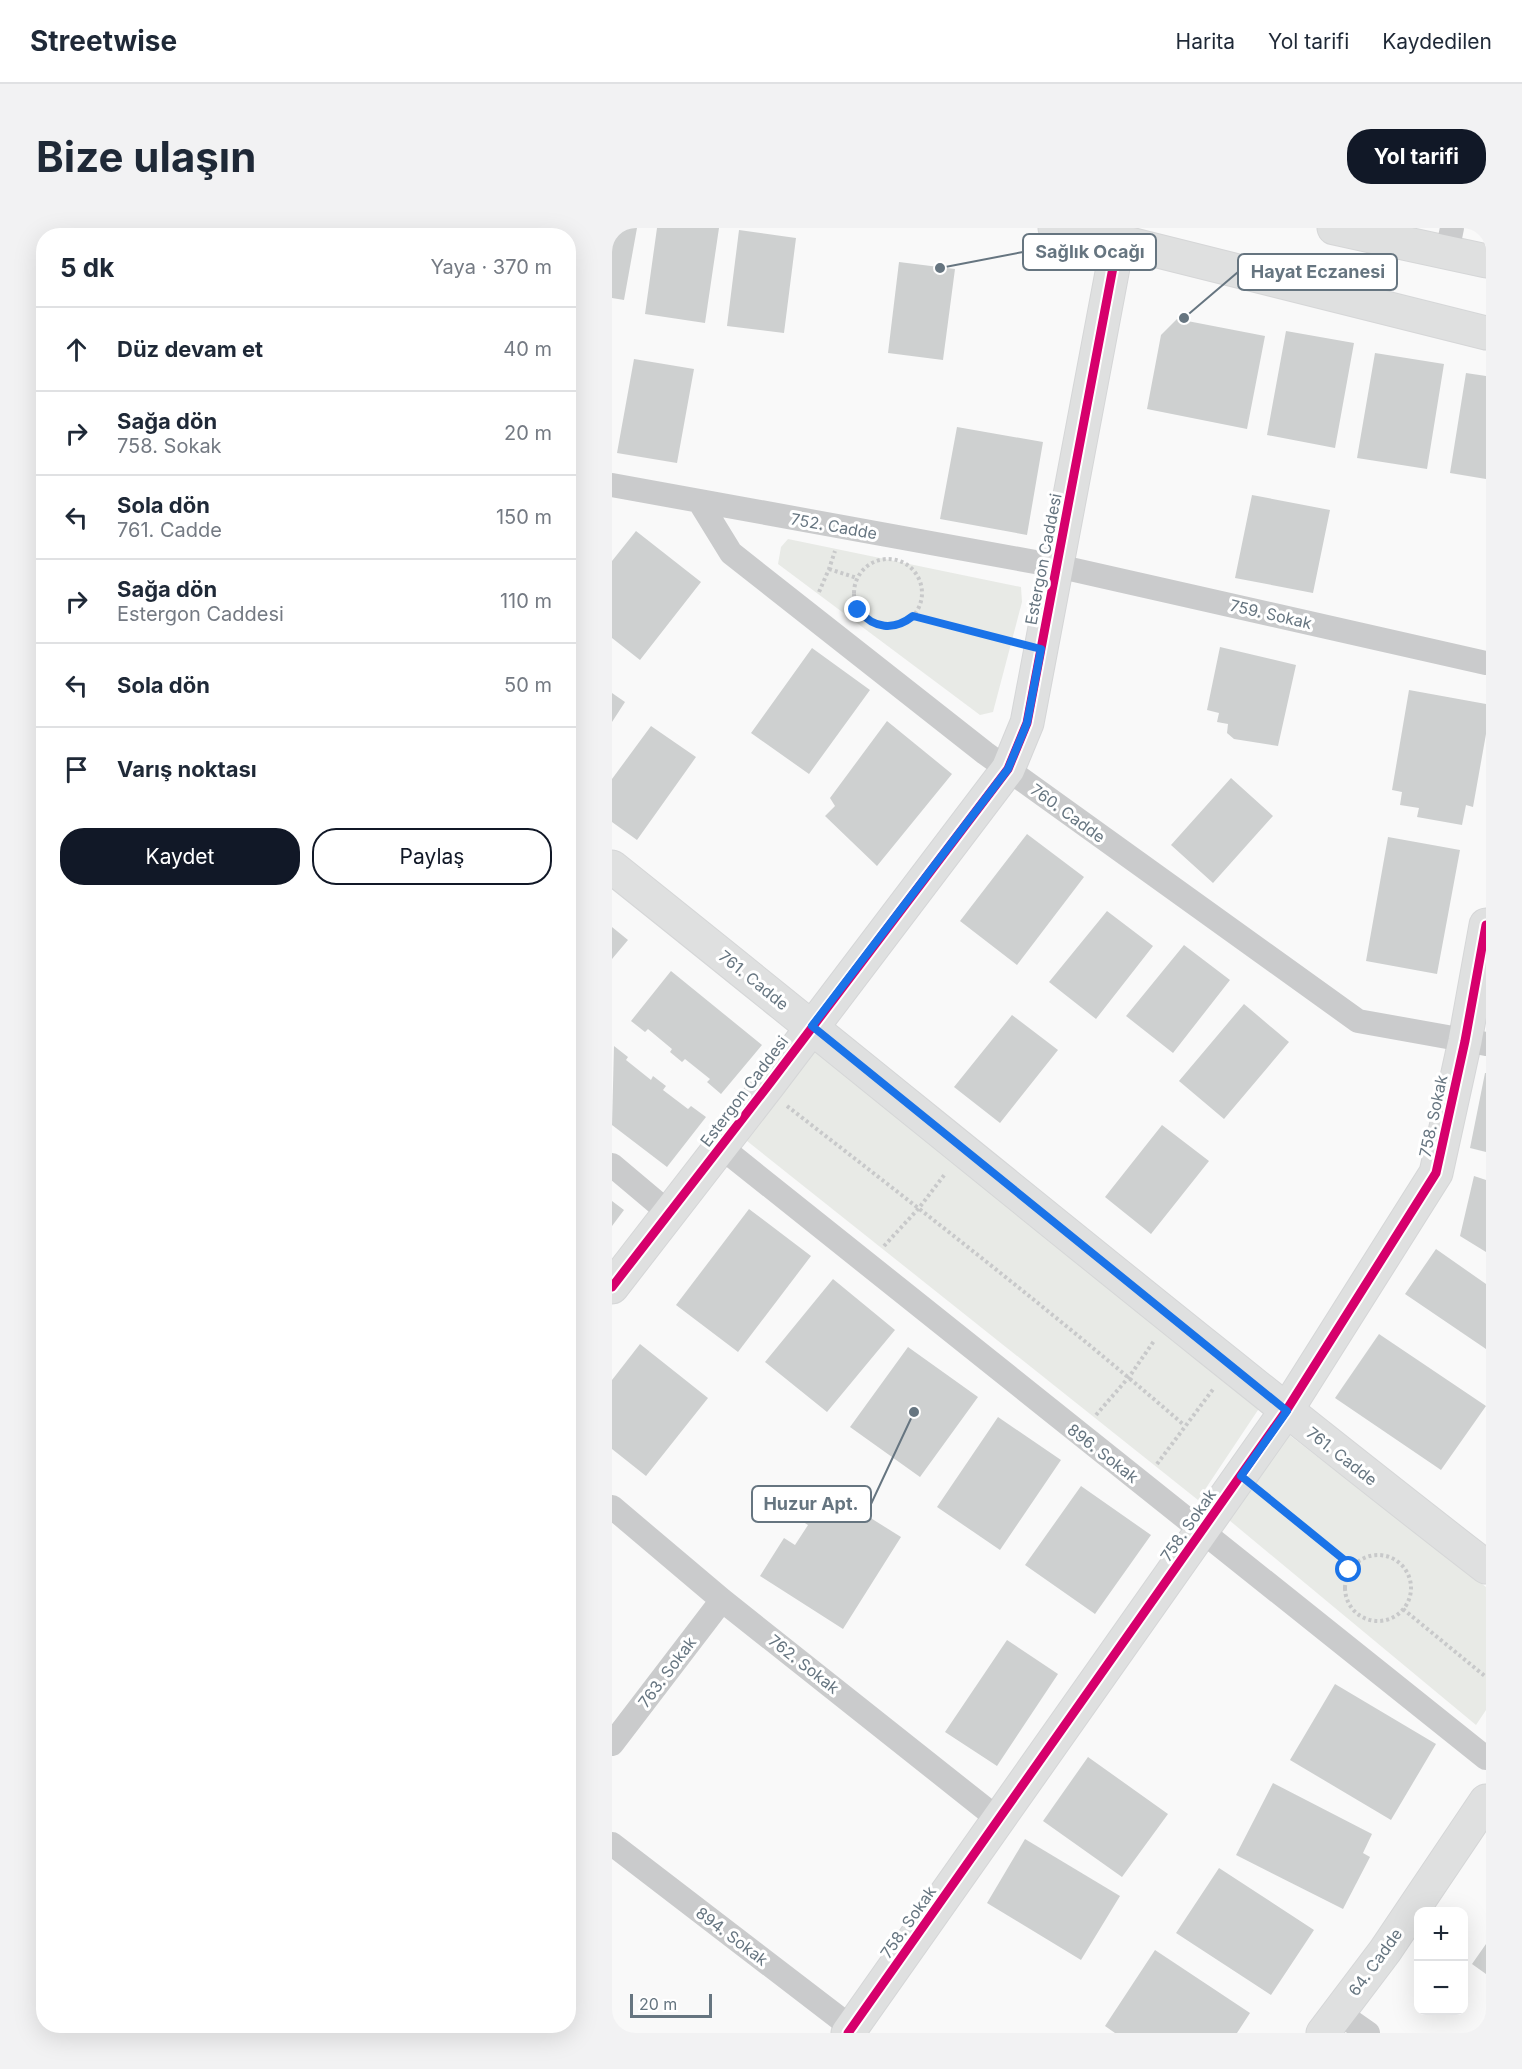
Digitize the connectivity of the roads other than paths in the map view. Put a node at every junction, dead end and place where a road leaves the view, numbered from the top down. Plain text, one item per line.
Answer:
1 (1055, 228) edge
2 (1334, 228) edge
3 (1449, 240) edge
4 (1118, 241) junction
5 (1486, 261) edge
6 (1486, 333) edge
7 (612, 485) edge
8 (699, 501) junction
9 (1057, 566) junction
10 (1486, 663) edge
11 (1008, 769) junction
12 (612, 867) edge
13 (1486, 926) edge
14 (812, 1026) junction
15 (1475, 1043) edge
16 (721, 1147) junction
17 (612, 1165) edge
18 (669, 1213) junction
19 (612, 1287) edge
20 (1287, 1411) junction
21 (612, 1507) edge
22 (1202, 1531) junction
23 (1486, 1567) edge
24 (722, 1599) junction
25 (612, 1744) edge
26 (1486, 1758) edge
27 (1486, 1801) edge
28 (998, 1819) junction
29 (612, 1844) edge
30 (1330, 2023) edge
31 (850, 2030) edge
32 (1368, 2033) edge

1 - 4 street
2 - 3 street
3 - 5 street
4 - 6 street
4 - 9 street, Estergon Caddesi
7 - 8 street, 752. Cadde
8 - 9 street, 752. Cadde
8 - 11 street, 760. Cadde
9 - 10 street, 759. Sokak
9 - 11 street, Estergon Caddesi
11 - 14 street, Estergon Caddesi
11 - 15 street, 760. Cadde
12 - 14 street, 761. Cadde
13 - 15 street, 758. Sokak
14 - 16 street, Estergon Caddesi
14 - 20 street, 761. Cadde
15 - 20 street, 758. Sokak
16 - 18 street, Estergon Caddesi
16 - 22 street, 896. Sokak
17 - 18 street
18 - 19 street, Estergon Caddesi
20 - 22 street, 758. Sokak
20 - 23 street, 761. Cadde
21 - 24 street, 762. Sokak
22 - 26 street, 896. Sokak
22 - 28 street, 758. Sokak
24 - 25 street, 763. Sokak
24 - 28 street, 762. Sokak
27 - 30 street, 64. Cadde
28 - 31 street, 758. Sokak
29 - 31 street, 894. Sokak
30 - 32 street

